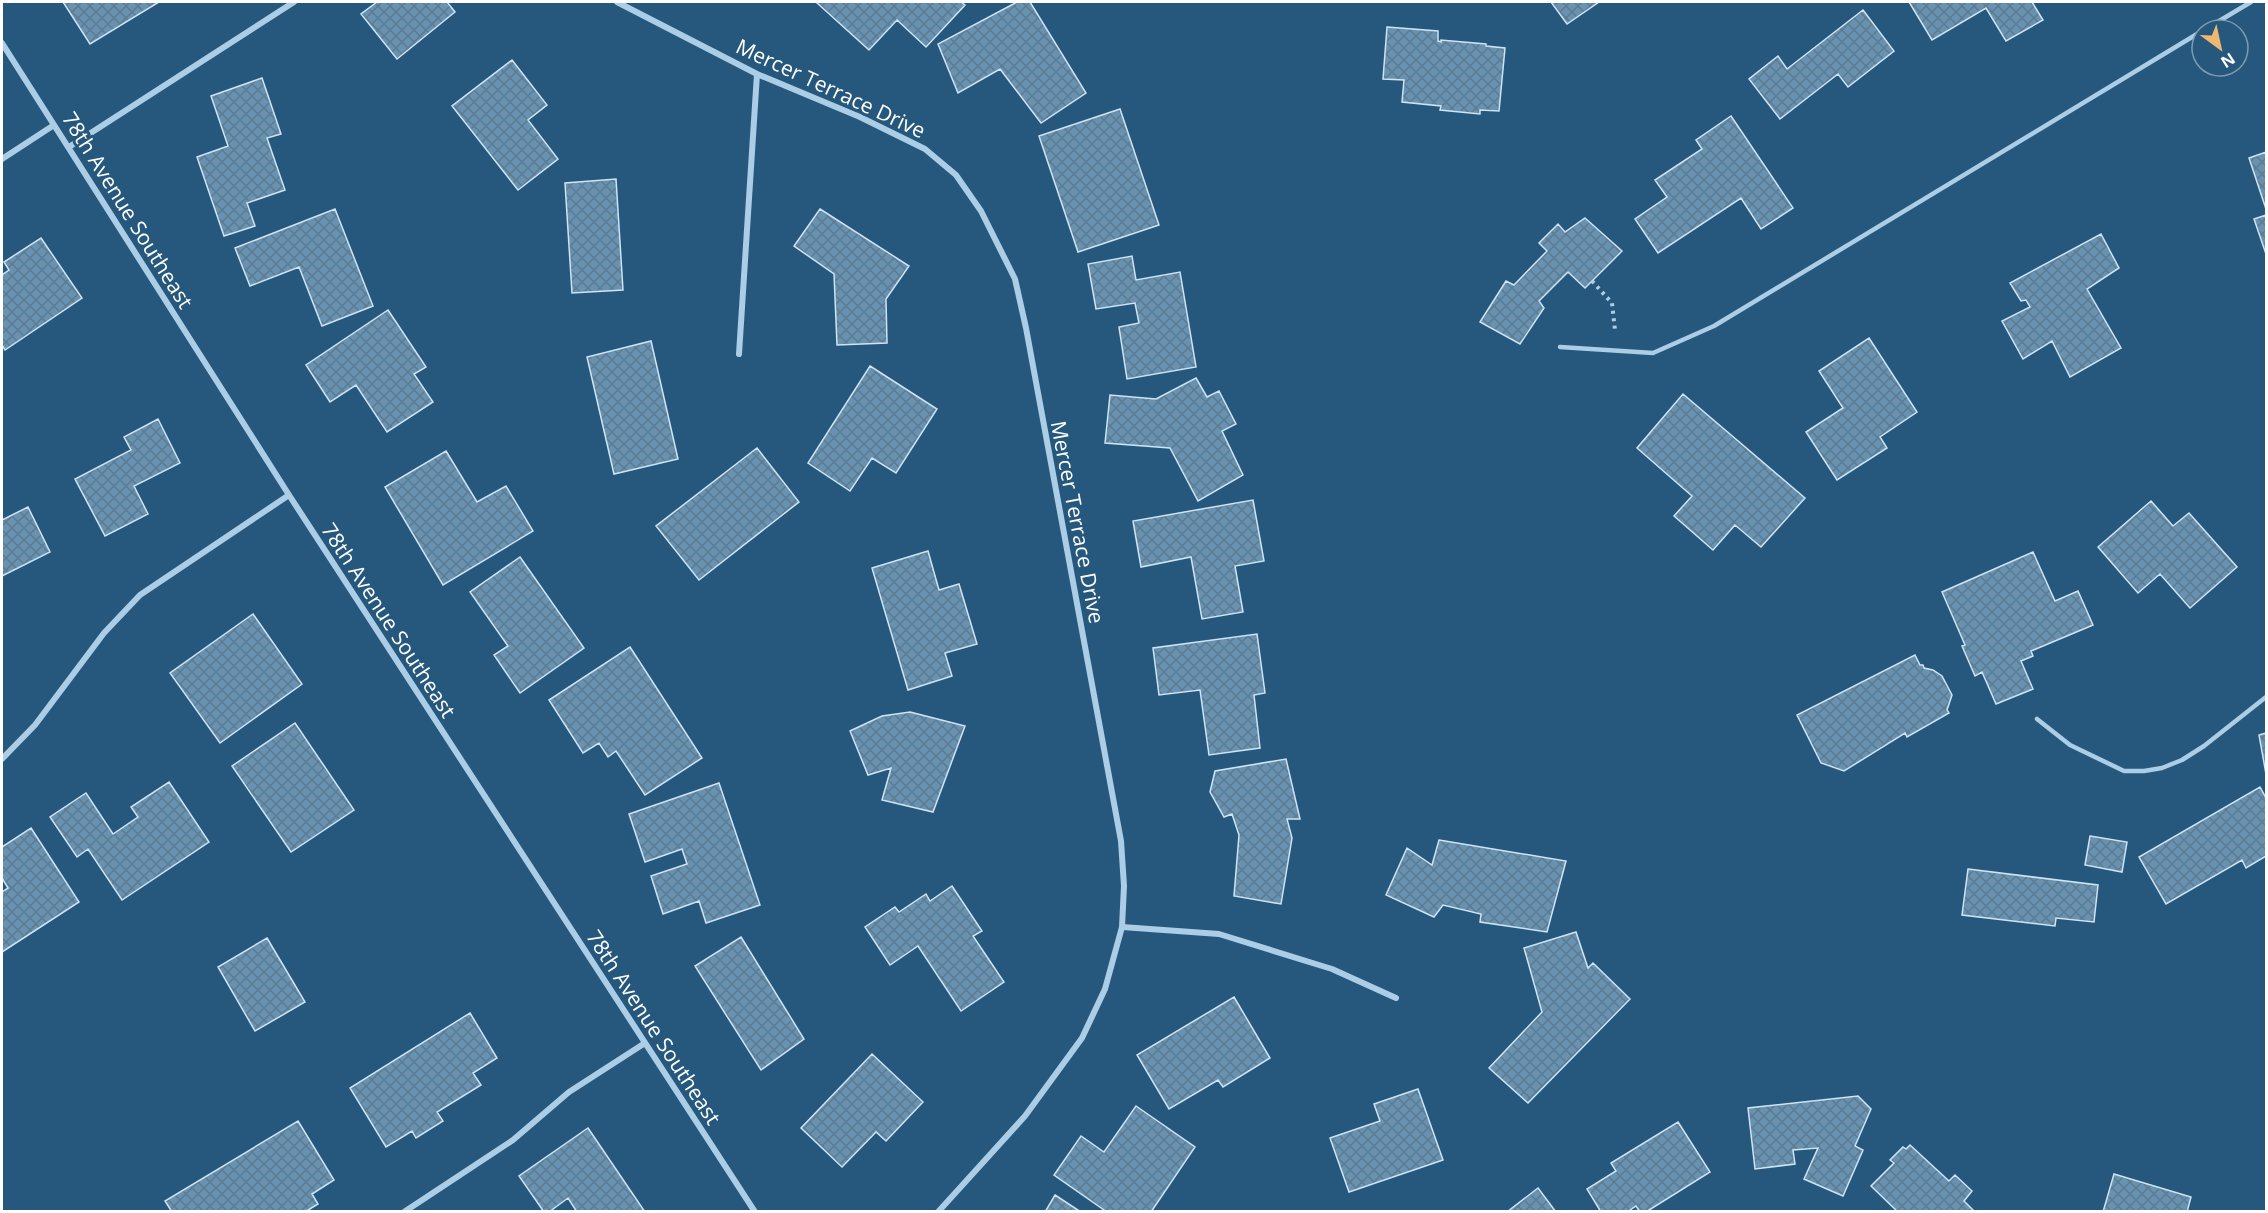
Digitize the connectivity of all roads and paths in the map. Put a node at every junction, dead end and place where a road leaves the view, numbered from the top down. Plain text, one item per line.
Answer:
1 (294, 2) edge
2 (617, 2) edge
3 (2251, 2) edge
4 (2225, 18) edge
5 (2190, 39) edge
6 (2, 43) edge
7 (757, 74) junction
8 (54, 125) junction
9 (69, 147) junction
10 (2, 159) edge
11 (1592, 281) dead end
12 (1560, 347) dead end
13 (1617, 351) junction
14 (739, 354) dead end
15 (289, 495) junction
16 (2266, 697) edge
17 (2037, 719) dead end
18 (2, 759) edge
19 (1122, 927) junction
20 (1396, 998) dead end
21 (645, 1043) junction
22 (404, 1212) edge
23 (754, 1212) edge
24 (938, 1212) edge

1 - 9 street
2 - 7 street, Mercer Terrace Drive
3 - 4 lane
5 - 13 lane
6 - 8 street, 78th Avenue Southeast
7 - 14 street
7 - 19 street, Mercer Terrace Drive
8 - 9 street, 78th Avenue Southeast
8 - 10 street
9 - 15 street, 78th Avenue Southeast
11 - 13 path
12 - 13 lane
15 - 18 street
15 - 21 street, 78th Avenue Southeast
16 - 17 lane
19 - 20 street
19 - 24 street, Mercer Terrace Drive
21 - 22 street
21 - 23 street, 78th Avenue Southeast

